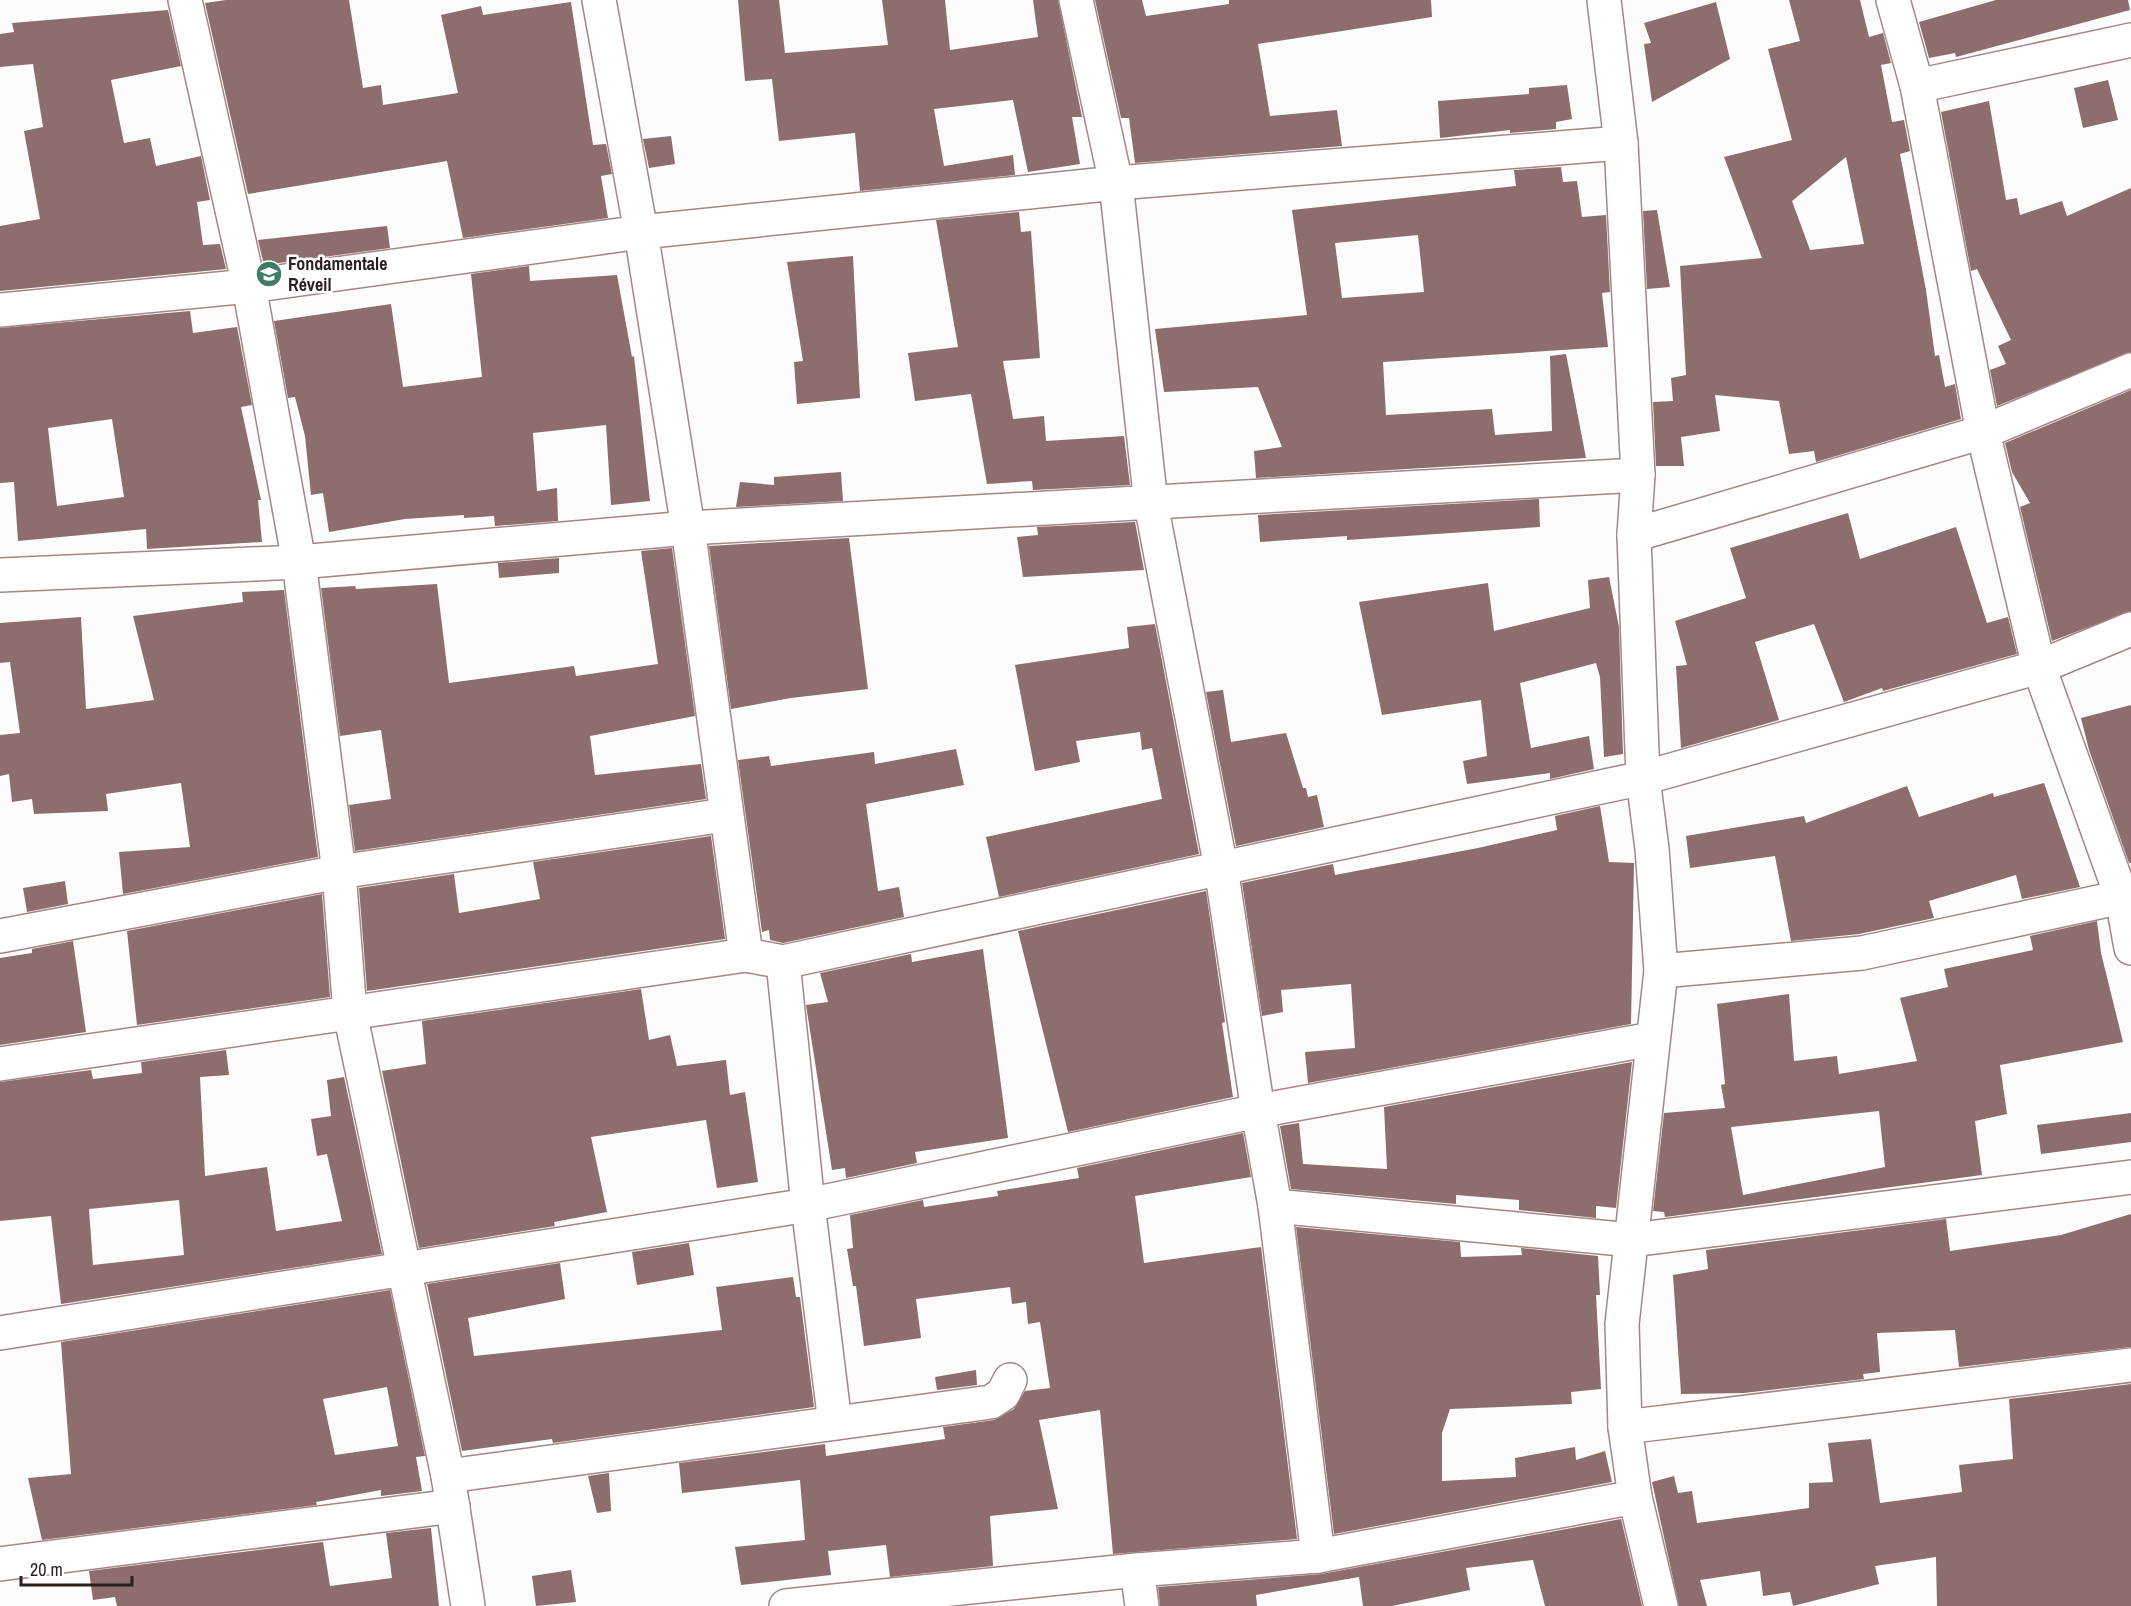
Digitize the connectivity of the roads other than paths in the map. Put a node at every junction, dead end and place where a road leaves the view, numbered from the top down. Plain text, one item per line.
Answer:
1 (185, 0) edge
2 (599, 0) edge
3 (1076, 0) edge
4 (1604, 0) edge
5 (1893, 0) edge
6 (2131, 40) edge
7 (1917, 86) junction
8 (1621, 143) junction
9 (1116, 183) junction
10 (641, 232) junction
11 (249, 286) junction
12 (0, 310) edge
13 (2131, 370) edge
14 (1983, 432) junction
15 (1638, 475) junction
16 (1151, 504) junction
17 (688, 528) junction
18 (1634, 535) junction
19 (299, 562) junction
20 (0, 575) edge
21 (2131, 629) edge
22 (2039, 667) junction
23 (1643, 778) junction
24 (725, 814) junction
25 (1221, 868) junction
26 (339, 872) junction
27 (2126, 896) edge
28 (0, 936) edge
29 (2131, 948) edge
30 (746, 955) junction
31 (783, 962) junction
32 (1661, 971) junction
33 (350, 1012) junction
34 (1652, 1039) junction
35 (0, 1065) edge
36 (1257, 1112) junction
37 (2131, 1177) edge
38 (808, 1205) junction
39 (1275, 1206) junction
40 (1632, 1240) junction
41 (406, 1270) junction
42 (0, 1333) edge
43 (2131, 1365) edge
44 (1010, 1380) dead end
45 (836, 1423) junction
46 (1625, 1427) junction
47 (450, 1491) junction
48 (1635, 1497) junction
49 (1318, 1556) junction
50 (0, 1563) edge
51 (1137, 1570) junction
52 (804, 1605) edge
53 (468, 1606) edge
54 (1142, 1606) edge
55 (1661, 1606) edge

1 - 11 street
2 - 10 street
3 - 9 street
4 - 8 street
5 - 7 street
6 - 7 street
7 - 14 street
8 - 9 street
8 - 15 street
9 - 10 street
9 - 16 street
10 - 11 street
10 - 17 street
11 - 12 street
11 - 19 street
13 - 14 street
14 - 18 street
14 - 22 street
15 - 16 street
15 - 18 street
16 - 17 street
16 - 25 street
17 - 19 street
17 - 24 street
18 - 23 street
19 - 20 street
19 - 26 street
21 - 22 street
22 - 23 street
22 - 27 street
23 - 25 street
23 - 32 street
24 - 26 street
24 - 30 street
25 - 31 street
25 - 36 street
26 - 28 street
26 - 33 street
27 - 29 street
27 - 32 street
30 - 31 street
30 - 33 street
31 - 38 street
32 - 34 street
33 - 35 street
33 - 41 street
34 - 36 street
34 - 40 street
36 - 38 street
36 - 39 street
37 - 40 street
38 - 41 street
38 - 45 street
39 - 40 street
39 - 49 street
40 - 46 street
41 - 42 street
41 - 47 street
43 - 46 street
44 - 45 street
45 - 47 street
46 - 48 street
47 - 50 street
47 - 53 street
48 - 49 street
48 - 55 street
49 - 51 street
51 - 52 street
51 - 54 street

